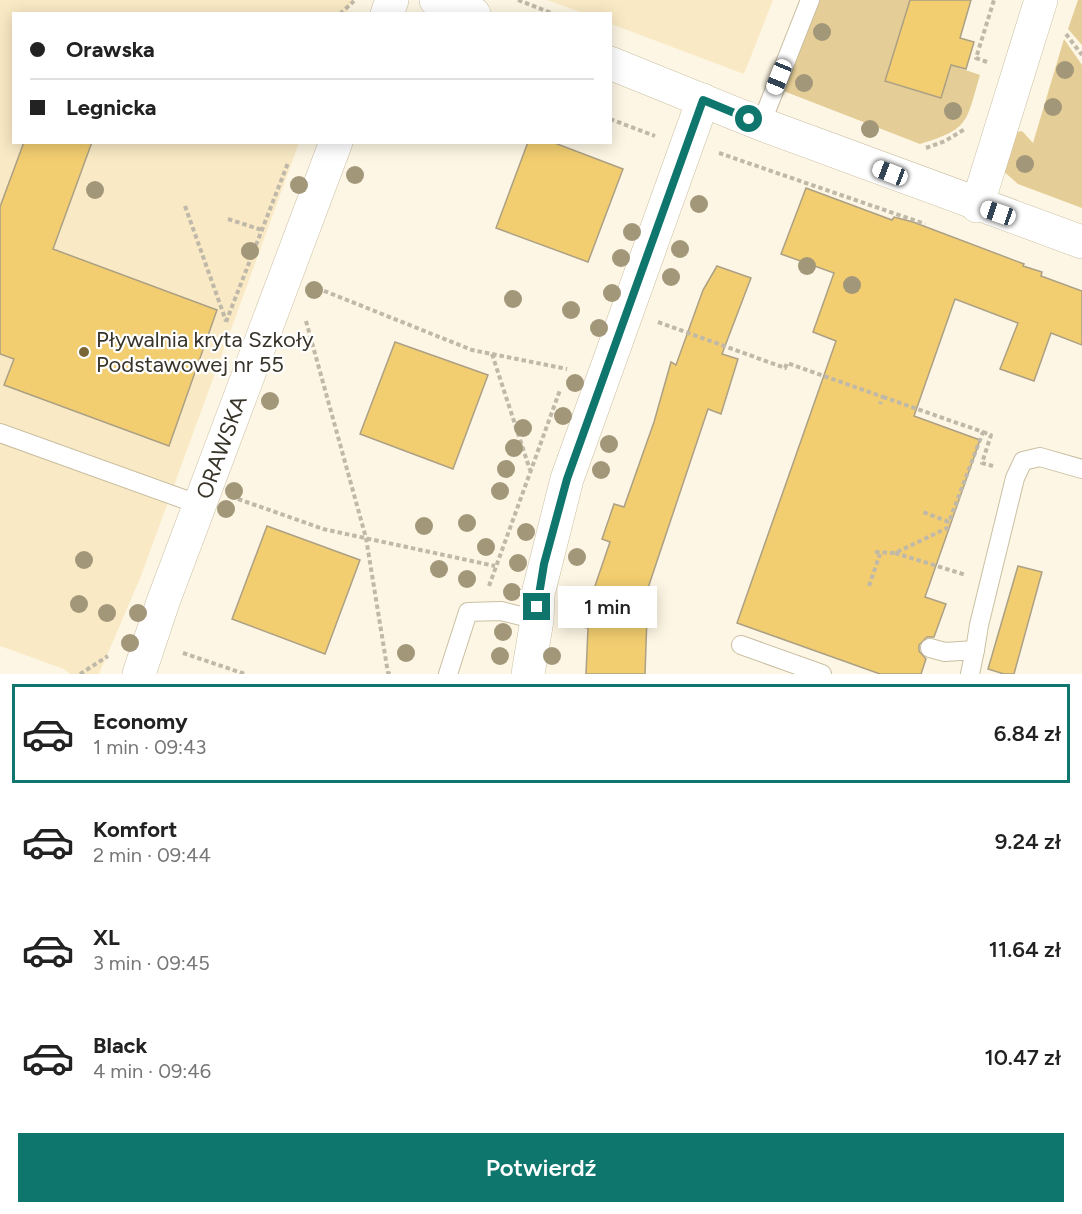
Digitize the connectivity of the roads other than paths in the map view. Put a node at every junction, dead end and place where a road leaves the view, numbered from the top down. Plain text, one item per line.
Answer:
1 (436, 0) edge
2 (810, 0) edge
3 (1041, 0) edge
4 (469, 12) edge
5 (612, 64) edge
6 (703, 100) junction
7 (761, 124) junction
8 (335, 144) edge
9 (977, 206) junction
10 (1082, 242) edge
11 (0, 433) edge
12 (1082, 468) edge
13 (203, 497) junction
14 (537, 620) junction
15 (741, 645) dead end
16 (930, 648) dead end
17 (975, 650) junction
18 (140, 674) edge
19 (448, 674) edge
20 (528, 674) edge
21 (822, 674) edge
22 (970, 674) edge

1 - 4 street
2 - 7 lane
3 - 9 street
5 - 6 street
6 - 7 street
6 - 14 street
7 - 9 street
8 - 13 street, ORAWSKA
9 - 10 street
11 - 13 lane
12 - 17 lane
13 - 18 street, ORAWSKA
14 - 19 lane
14 - 20 street
15 - 21 lane
16 - 17 lane
17 - 22 lane

